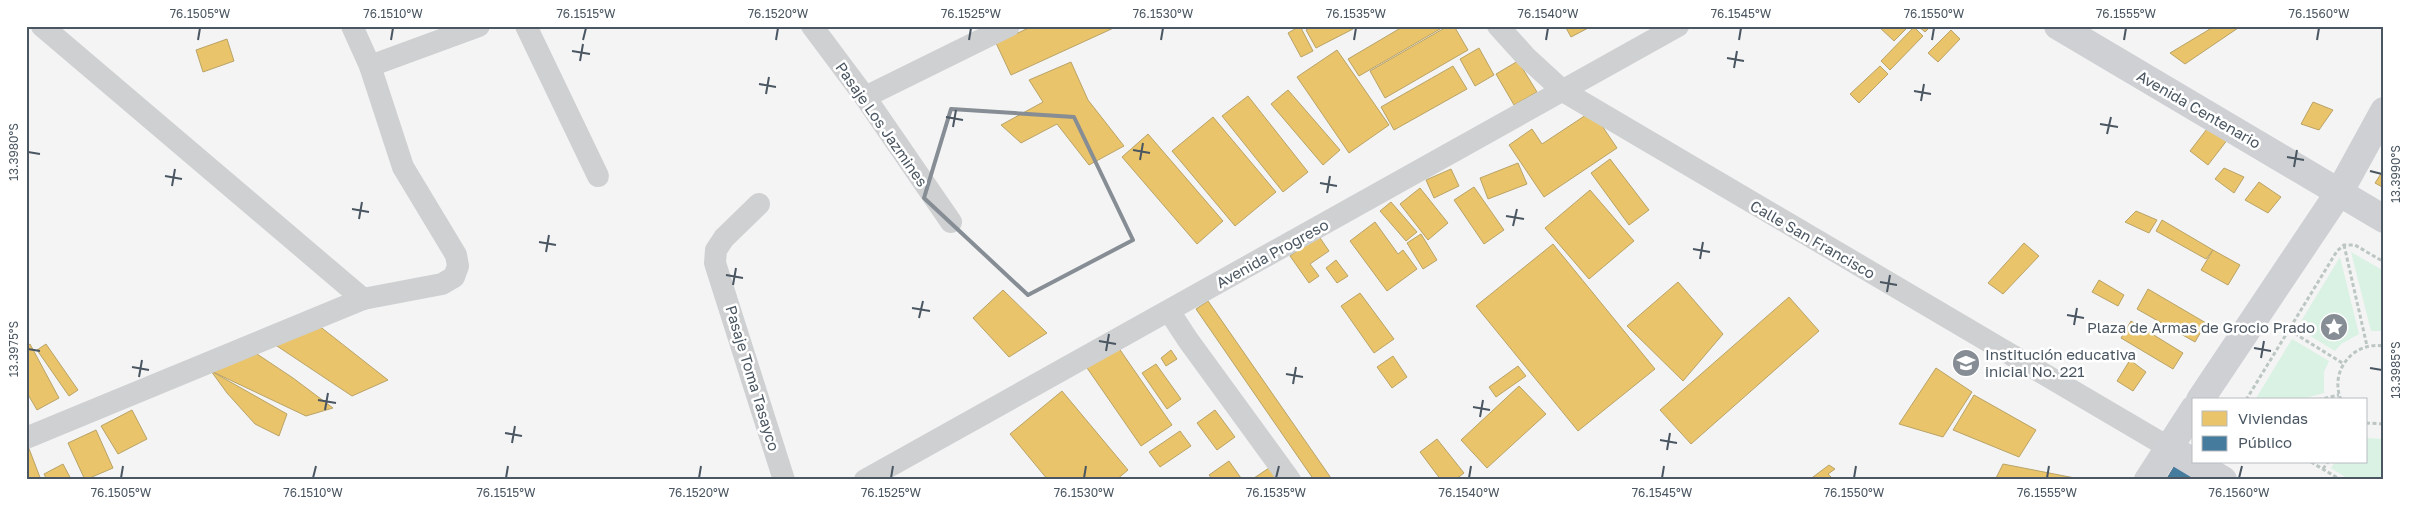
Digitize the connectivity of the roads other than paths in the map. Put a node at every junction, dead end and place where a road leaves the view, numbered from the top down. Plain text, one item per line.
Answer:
1 (42, 26) edge
2 (352, 26) edge
3 (479, 26) edge
4 (526, 26) edge
5 (812, 26) edge
6 (1009, 26) edge
7 (1498, 26) edge
8 (1678, 26) edge
9 (2058, 26) edge
10 (370, 66) junction
11 (1563, 91) junction
12 (865, 96) junction
13 (2384, 111) edge
14 (598, 176) dead end
15 (2340, 191) junction
16 (759, 204) dead end
17 (2384, 219) edge
18 (951, 222) dead end
19 (363, 299) junction
20 (1169, 311) junction
21 (2201, 398) edge
22 (2192, 413) edge
23 (26, 438) edge
24 (2168, 448) junction
25 (2192, 462) edge
26 (2196, 464) edge
27 (784, 480) edge
28 (865, 480) edge
29 (1290, 480) edge
30 (2148, 480) edge
31 (2223, 480) edge

1 - 19 street
2 - 10 street
3 - 10 street
4 - 14 street
5 - 12 street, Pasaje Los Jazmines
6 - 12 street
7 - 11 street, Calle San Francisco
8 - 11 street, Avenida Progreso
9 - 15 main road, Avenida Centenario
10 - 19 street
11 - 20 street, Avenida Progreso
11 - 24 street, Calle San Francisco
12 - 18 street, Pasaje Los Jazmines
13 - 15 main road
15 - 17 main road, Avenida Centenario
15 - 21 main road
16 - 27 street, Pasaje Toma Tasayco
19 - 23 street
20 - 28 street, Avenida Progreso
20 - 29 street
22 - 24 main road
24 - 25 main road
24 - 30 main road
26 - 31 main road

